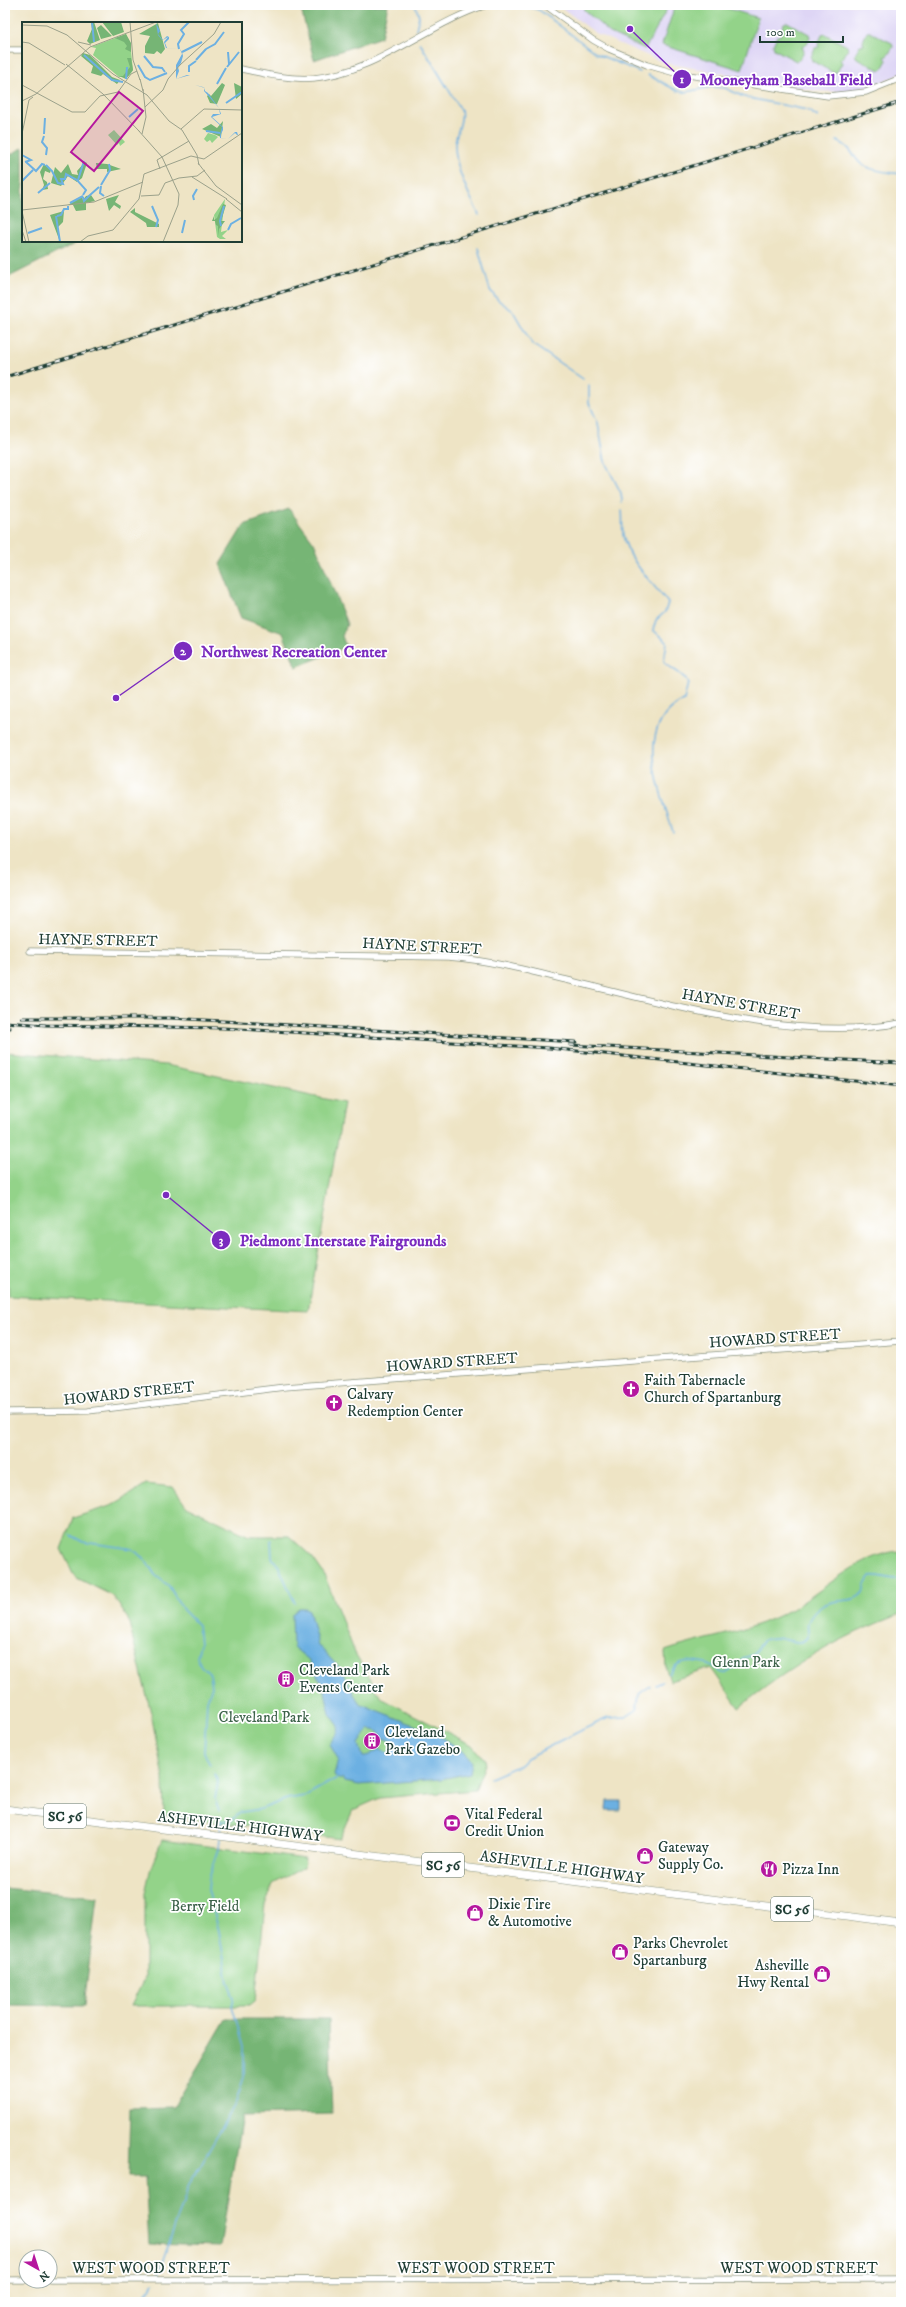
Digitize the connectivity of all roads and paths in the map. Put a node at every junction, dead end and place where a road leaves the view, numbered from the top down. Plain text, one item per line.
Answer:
1 (487, 5) edge
2 (545, 5) edge
3 (5, 50) edge
4 (22, 50) edge
5 (242, 69) edge
6 (901, 78) edge
7 (30, 951) dead end
8 (901, 1023) edge
9 (901, 1341) edge
10 (5, 1412) edge
11 (5, 1809) edge
12 (901, 1923) edge
13 (901, 2279) edge
14 (5, 2280) edge
15 (18, 2280) edge
16 (58, 2280) edge

1 - 5 street
2 - 6 street
3 - 4 street
7 - 8 street, HAYNE STREET
9 - 10 street, HOWARD STREET
11 - 12 main road, ASHEVILLE HIGHWAY / SC 56
13 - 16 street, WEST WOOD STREET
14 - 15 street

